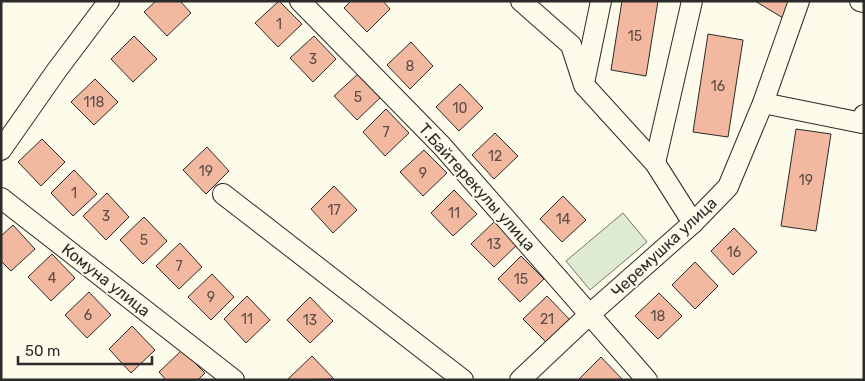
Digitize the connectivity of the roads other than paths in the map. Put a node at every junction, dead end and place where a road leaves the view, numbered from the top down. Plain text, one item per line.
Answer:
1 (109, 1) edge
2 (300, 1) edge
3 (521, 1) edge
4 (601, 1) edge
5 (692, 1) edge
6 (799, 1) edge
7 (584, 85) junction
8 (763, 103) junction
9 (864, 116) edge
10 (1, 150) edge
11 (655, 163) junction
12 (223, 194) dead end
13 (1, 198) edge
14 (693, 224) junction
15 (590, 314) junction
16 (234, 380) edge
17 (463, 380) edge
18 (520, 380) edge
19 (648, 380) edge

1 - 10 street
2 - 15 street, Т.Байтерекулы улица
3 - 7 street
4 - 7 street
5 - 11 street
6 - 8 street, Черемушка улица
7 - 11 street
8 - 9 street
8 - 14 street, Черемушка улица
11 - 14 street
12 - 17 street
13 - 16 street, Комуна улица
14 - 15 street, Черемушка улица
15 - 18 street, Черемушка улица
15 - 19 street, Т.Байтерекулы улица

